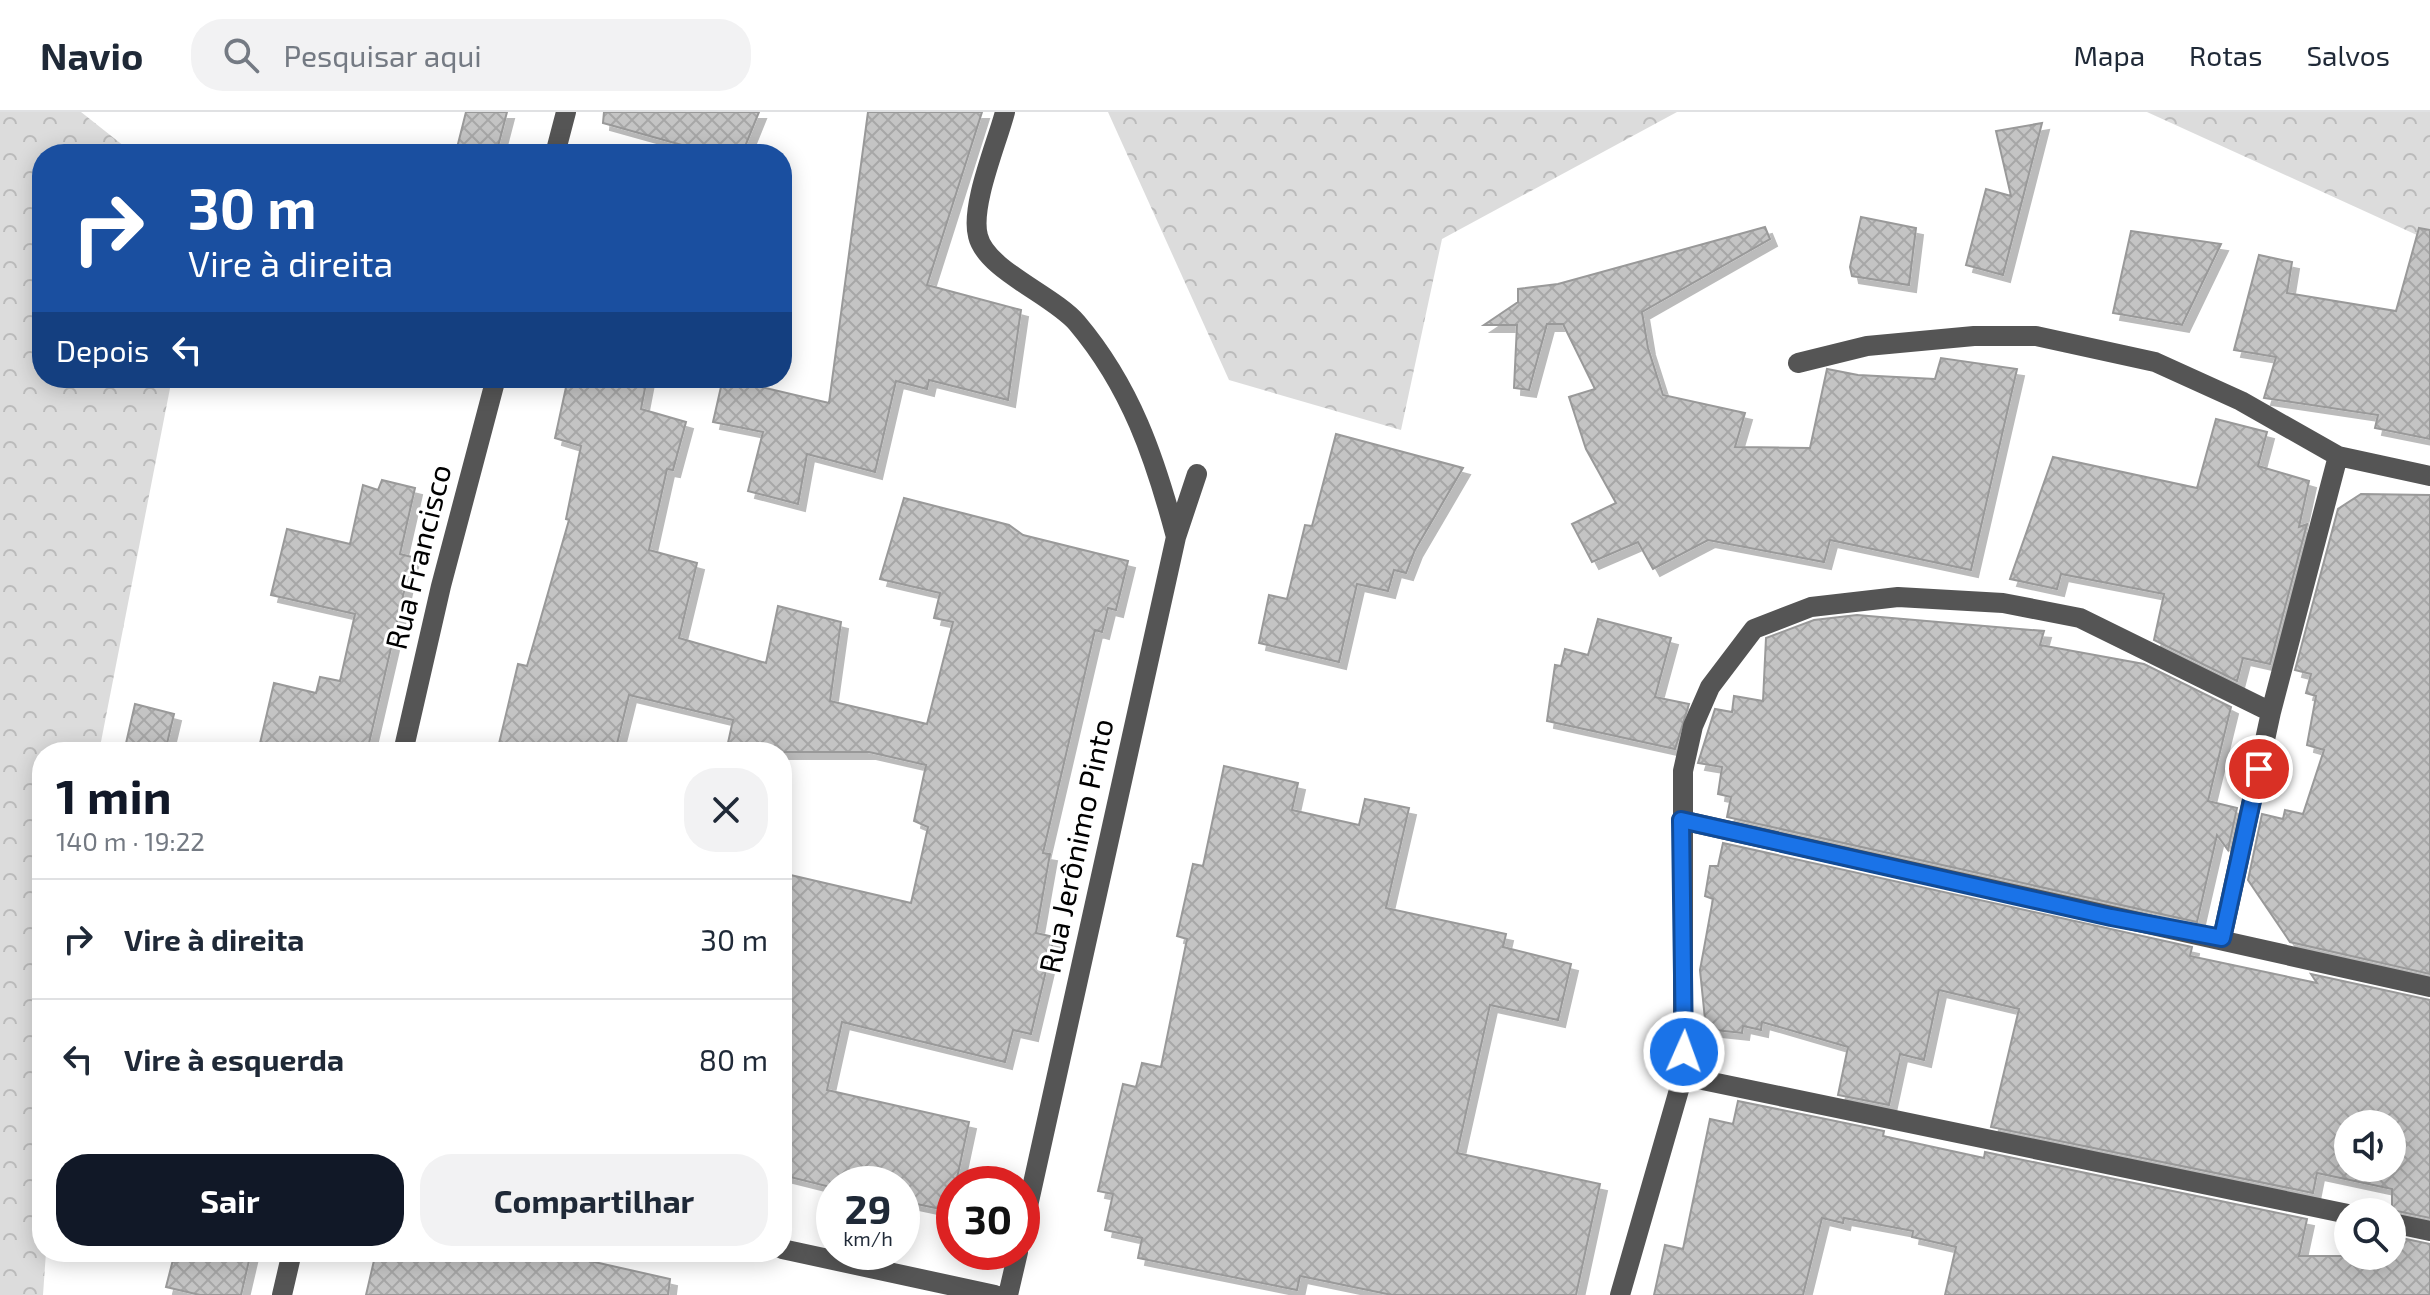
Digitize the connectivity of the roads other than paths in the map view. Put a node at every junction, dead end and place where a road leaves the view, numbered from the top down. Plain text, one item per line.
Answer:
1 (566, 112) edge
2 (1005, 112) edge
3 (558, 144) edge
4 (1798, 363) dead end
5 (493, 388) edge
6 (2338, 456) junction
7 (1197, 474) dead end
8 (2430, 476) edge
9 (1176, 537) junction
10 (2271, 712) junction
11 (405, 742) edge
12 (1681, 820) junction
13 (2222, 938) junction
14 (2430, 987) edge
15 (1683, 1076) junction
16 (1037, 1166) edge
17 (2334, 1211) edge
18 (2406, 1226) edge
19 (2430, 1231) edge
20 (792, 1251) edge
21 (290, 1262) edge
22 (1014, 1270) edge
23 (282, 1295) edge
24 (995, 1295) edge
25 (1008, 1295) edge
26 (1620, 1295) edge

1 - 3 street
2 - 9 street
4 - 6 street
5 - 11 street, Rua Francisco
6 - 8 street
6 - 10 street
7 - 9 street, Rua Jerônimo Pinto
9 - 16 street, Rua Jerônimo Pinto
10 - 12 street
10 - 13 street
12 - 13 street
12 - 15 street
13 - 14 street
15 - 17 street
15 - 26 street
18 - 19 street
20 - 24 street
21 - 23 street
22 - 25 street

